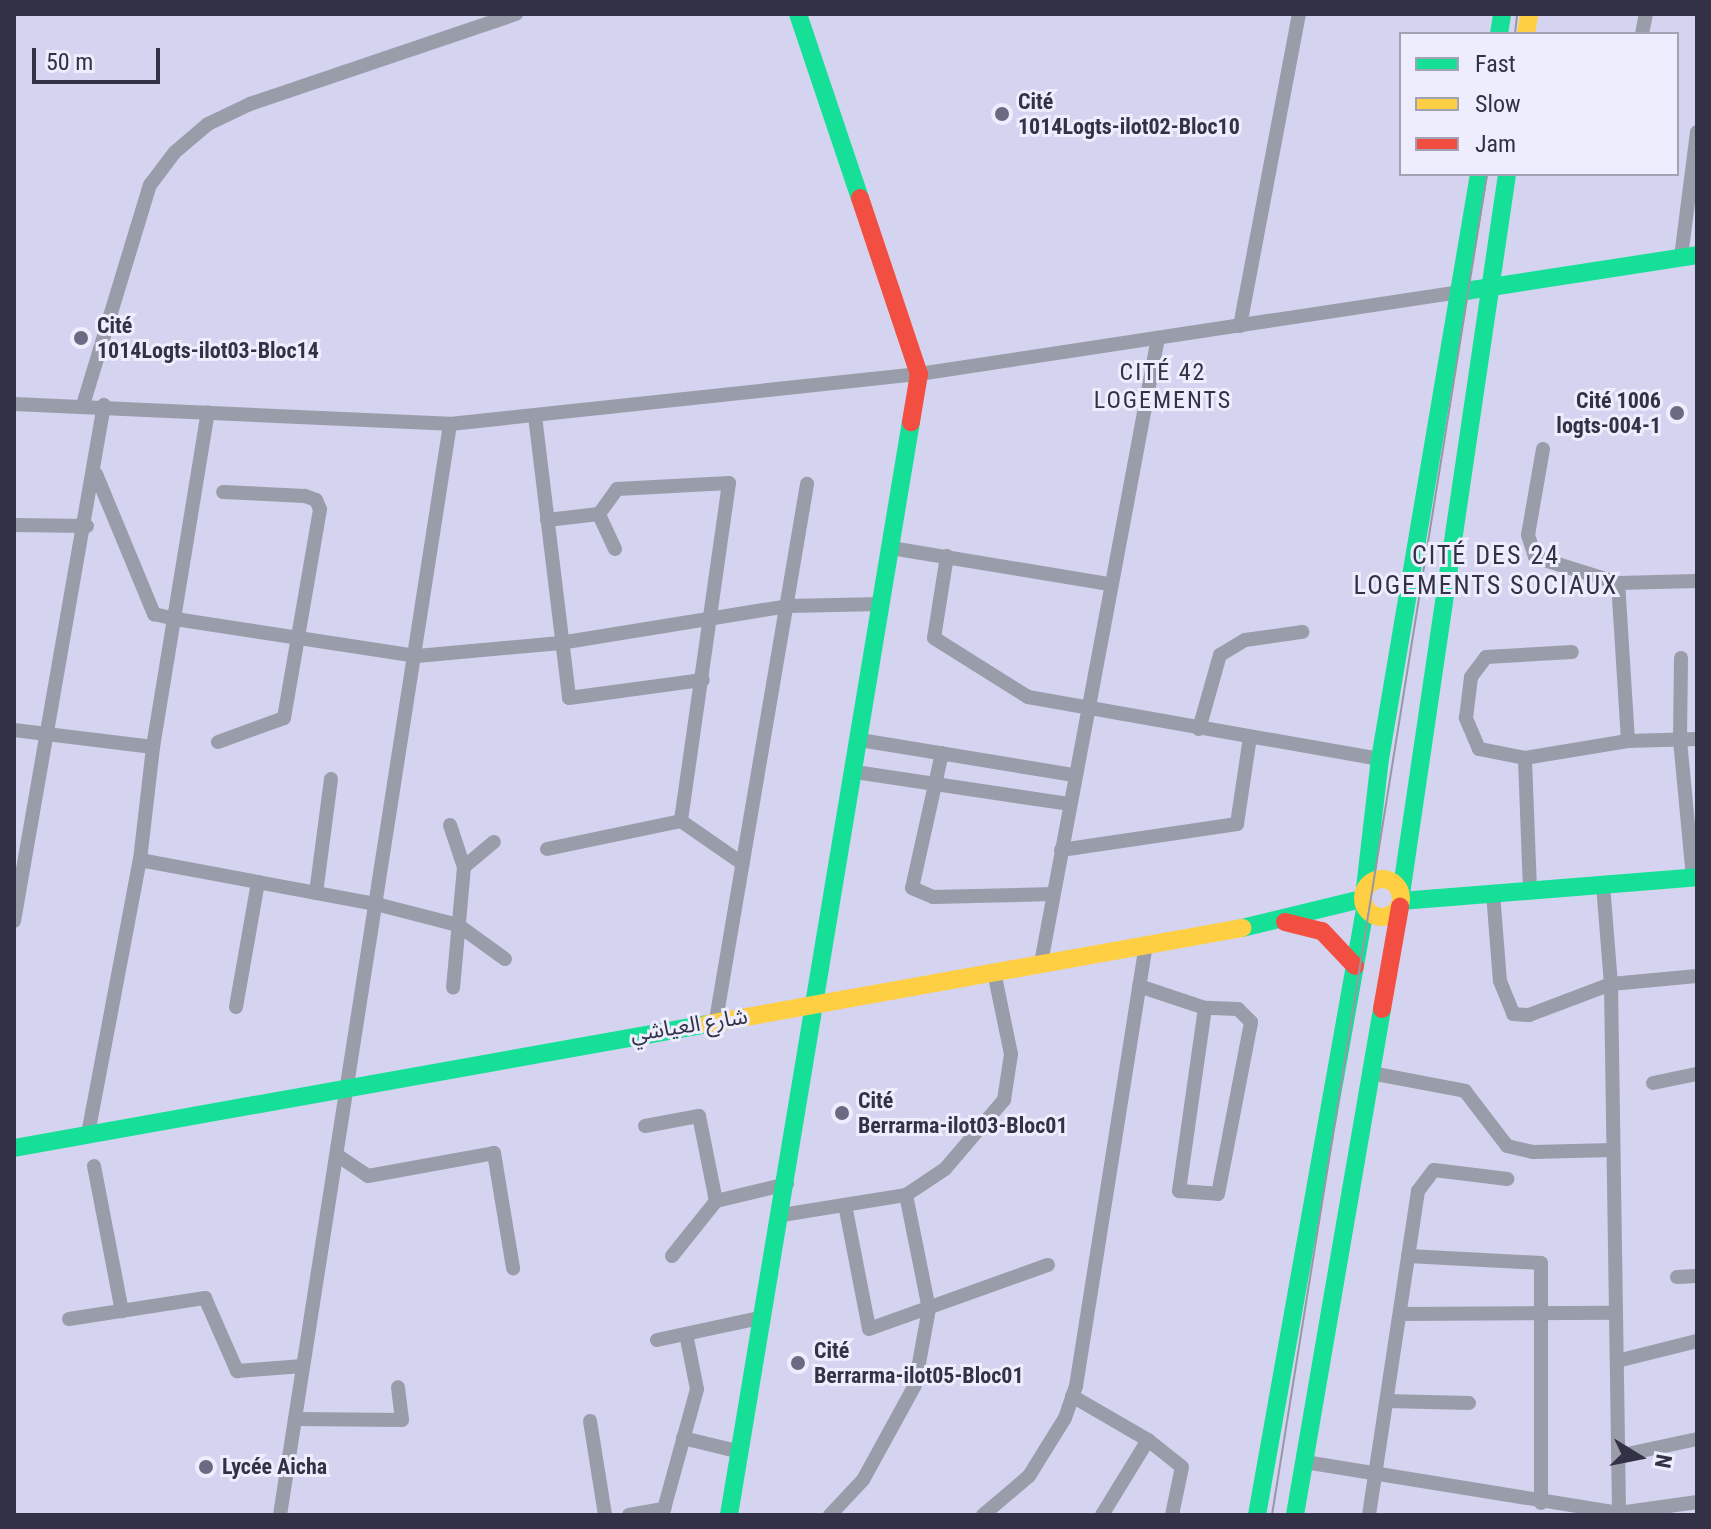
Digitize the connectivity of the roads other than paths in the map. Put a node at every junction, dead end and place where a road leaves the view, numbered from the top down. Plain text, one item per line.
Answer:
1 (516, 14) edge
2 (798, 14) edge
3 (1299, 14) edge
4 (1697, 132) edge
5 (1479, 176) edge
6 (1507, 176) edge
7 (1689, 256) edge
8 (1491, 288) junction
9 (1459, 292) junction
10 (1240, 326) junction
11 (1158, 338) junction
12 (919, 374) junction
13 (14, 404) edge
14 (83, 405) junction
15 (104, 405) junction
16 (208, 412) junction
17 (535, 416) junction
18 (450, 424) junction
19 (1543, 449) dead end
20 (96, 474) junction
21 (807, 484) dead end
22 (223, 492) dead end
23 (599, 514) junction
24 (547, 520) junction
25 (14, 525) edge
26 (87, 526) junction
27 (891, 548) junction
28 (615, 549) dead end
29 (947, 556) junction
30 (1697, 581) edge
31 (1618, 583) junction
32 (1108, 584) junction
33 (882, 604) junction
34 (788, 606) junction
35 (175, 619) junction
36 (713, 619) junction
37 (1302, 632) dead end
38 (300, 637) junction
39 (560, 643) junction
40 (1572, 652) dead end
41 (417, 656) junction
42 (1681, 658) dead end
43 (703, 680) junction
44 (1086, 710) junction
45 (1199, 729) junction
46 (14, 730) edge
47 (47, 735) junction
48 (1250, 737) junction
49 (1697, 739) edge
50 (860, 740) junction
51 (1680, 740) junction
52 (1628, 741) junction
53 (218, 742) dead end
54 (153, 747) junction
55 (942, 753) junction
56 (1525, 758) junction
57 (1380, 759) junction
58 (855, 772) junction
59 (1074, 775) junction
60 (331, 779) dead end
61 (938, 785) junction
62 (1069, 804) junction
63 (681, 821) junction
64 (450, 825) dead end
65 (21, 842) edge
66 (494, 842) dead end
67 (547, 849) dead end
68 (1061, 850) junction
69 (140, 860) junction
70 (743, 864) junction
71 (464, 867) junction
72 (1695, 877) edge
73 (258, 882) junction
74 (1603, 885) junction
75 (1530, 890) junction
76 (316, 893) junction
77 (1493, 893) junction
78 (1053, 894) junction
79 (1364, 899) junction
80 (1401, 901) junction
81 (376, 904) junction
82 (14, 921) edge
83 (1281, 921) junction
84 (458, 925) junction
85 (1146, 944) junction
86 (505, 959) dead end
87 (1041, 963) junction
88 (1355, 966) junction
89 (994, 972) junction
90 (1697, 976) edge
91 (1611, 984) junction
92 (1139, 986) junction
93 (453, 987) dead end
94 (818, 1004) junction
95 (236, 1007) dead end
96 (1205, 1008) junction
97 (716, 1020) junction
98 (1371, 1073) junction
99 (1697, 1074) edge
100 (1653, 1083) dead end
101 (348, 1086) junction
102 (645, 1126) dead end
103 (88, 1134) junction
104 (14, 1148) edge
105 (1613, 1150) junction
106 (337, 1155) junction
107 (94, 1166) dead end
108 (1507, 1179) dead end
109 (787, 1184) junction
110 (906, 1195) junction
111 (716, 1201) junction
112 (845, 1205) junction
113 (782, 1215) junction
114 (672, 1256) dead end
115 (1408, 1256) junction
116 (1048, 1265) dead end
117 (513, 1268) dead end
118 (1697, 1276) edge
119 (1677, 1277) dead end
120 (929, 1309) junction
121 (122, 1311) junction
122 (1616, 1313) junction
123 (1400, 1314) junction
124 (1541, 1315) junction
125 (764, 1317) junction
126 (69, 1319) dead end
127 (686, 1334) junction
128 (657, 1340) dead end
129 (1697, 1341) edge
130 (1617, 1361) junction
131 (303, 1366) junction
132 (398, 1387) dead end
133 (1072, 1396) junction
134 (1387, 1401) junction
135 (1469, 1403) dead end
136 (295, 1419) junction
137 (590, 1421) dead end
138 (683, 1438) junction
139 (1697, 1439) edge
140 (1148, 1440) junction
141 (741, 1452) junction
142 (1618, 1456) junction
143 (1305, 1462) junction
144 (1376, 1474) junction
145 (1697, 1502) edge
146 (1541, 1503) junction
147 (1624, 1513) edge
148 (280, 1515) edge
149 (605, 1515) edge
150 (629, 1515) edge
151 (729, 1515) edge
152 (830, 1515) edge
153 (983, 1515) edge
154 (1102, 1515) edge
155 (1172, 1515) edge
156 (1257, 1515) edge
157 (1295, 1515) edge
158 (1369, 1515) edge

1 - 14 street
2 - 12 street
3 - 10 street
4 - 7 street
5 - 9 street
6 - 8 street
7 - 8 street
8 - 9 street
8 - 80 street
9 - 10 street
9 - 57 street
10 - 11 street
11 - 12 street
11 - 32 street
12 - 17 street
12 - 27 street
13 - 14 street
14 - 15 street
15 - 16 street
15 - 20 street
16 - 18 street
16 - 35 street
17 - 18 street
17 - 24 street
18 - 41 street
19 - 31 street
20 - 26 street
20 - 35 street
21 - 34 street
22 - 38 street
23 - 24 street
23 - 28 street
23 - 36 street
24 - 39 street
25 - 26 street
26 - 47 street
27 - 29 street
27 - 33 street
29 - 32 street
29 - 44 street
30 - 31 street
31 - 52 street
32 - 44 street
33 - 34 street
33 - 50 street
34 - 36 street
34 - 70 street
35 - 38 street
35 - 54 street
36 - 39 street
36 - 43 street
37 - 45 street
38 - 41 street
38 - 53 street
39 - 41 street
39 - 43 street
40 - 56 street
41 - 81 street
42 - 51 street
43 - 63 street
44 - 45 street
44 - 59 street
45 - 48 street
46 - 47 street
47 - 54 street
47 - 65 street
48 - 57 street
48 - 68 street
49 - 51 street
50 - 55 street
50 - 58 street
51 - 52 street
51 - 72 street
52 - 56 street
54 - 69 street
55 - 59 street
55 - 61 street
56 - 75 street
57 - 79 street
58 - 61 street
58 - 94 street
59 - 62 street
60 - 76 street
61 - 62 street
61 - 78 street
62 - 68 street
63 - 67 street
63 - 70 street
64 - 71 street
65 - 82 street
66 - 71 street
68 - 78 street
69 - 73 street
69 - 103 street
70 - 97 street
71 - 84 street
72 - 74 street
73 - 76 street
73 - 95 street
74 - 75 street
74 - 91 street
75 - 77 street
76 - 81 street
77 - 80 street
77 - 91 street
78 - 87 street
79 - 80 street
79 - 80 street
79 - 83 street, شارع العياشي
79 - 88 street
80 - 98 street
81 - 84 street
81 - 101 street
83 - 85 street, شارع العياشي
83 - 88 street
84 - 86 street
84 - 93 street
85 - 87 street, شارع العياشي
85 - 92 street
87 - 89 street, شارع العياشي
88 - 156 street
89 - 94 street, شارع العياشي
89 - 110 street
90 - 91 street
91 - 105 street
92 - 96 street
92 - 133 street
94 - 97 street, شارع العياشي
94 - 109 street
96 - 96 street
97 - 101 street, شارع العياشي
98 - 105 street
98 - 143 street
99 - 100 street
101 - 103 street, شارع العياشي
101 - 106 street
102 - 111 street
103 - 104 street, شارع العياشي
105 - 122 street
106 - 117 street
106 - 131 street
107 - 121 street
108 - 115 street
109 - 111 street
109 - 113 street
110 - 112 street
110 - 120 street
111 - 114 street
112 - 113 street
112 - 120 street
113 - 125 street
115 - 123 street
115 - 124 street
116 - 120 street
118 - 119 street
120 - 152 street
121 - 126 street
121 - 131 street
122 - 124 street
122 - 130 street
123 - 124 street
123 - 134 street
124 - 146 street
125 - 127 street
125 - 141 street
127 - 128 street
127 - 138 street
129 - 130 street
130 - 142 street
131 - 136 street
132 - 136 street
133 - 140 street
133 - 153 street
134 - 135 street
134 - 144 street
136 - 148 street
137 - 149 street
138 - 141 street
138 - 150 street
139 - 142 street
140 - 154 street
140 - 155 street
141 - 151 street
142 - 147 street
143 - 144 street
143 - 157 street
144 - 146 street
144 - 158 street
145 - 147 street
146 - 147 street

